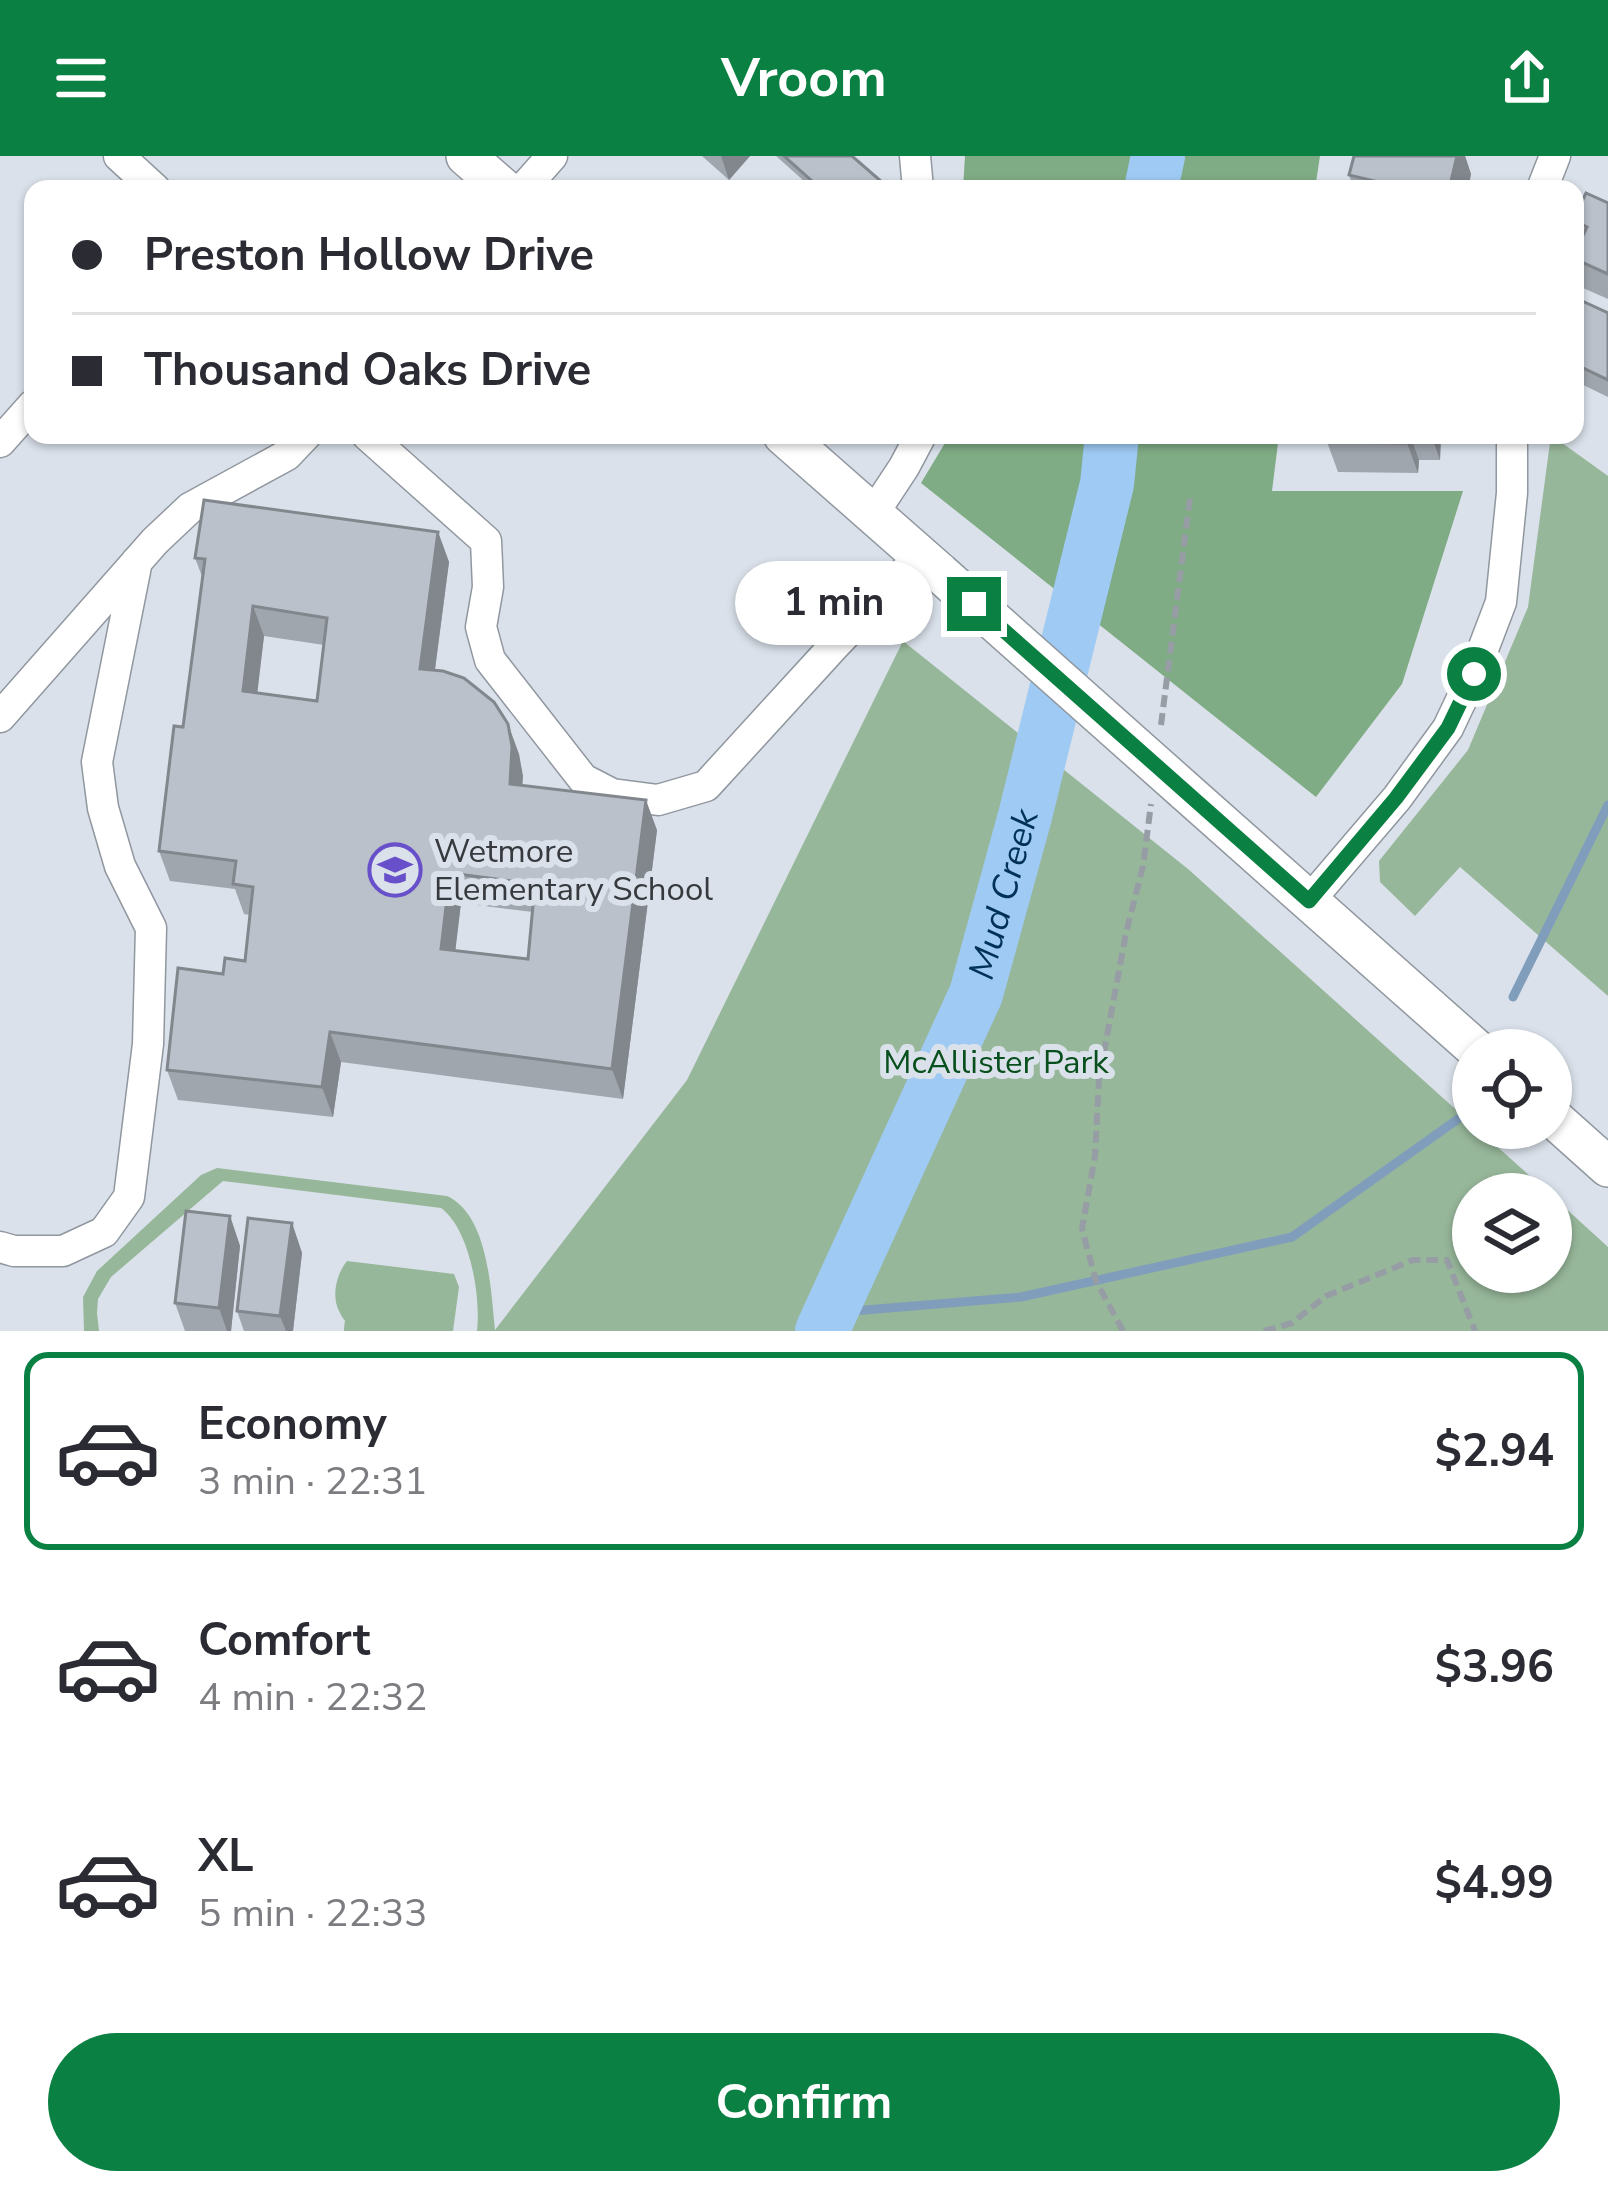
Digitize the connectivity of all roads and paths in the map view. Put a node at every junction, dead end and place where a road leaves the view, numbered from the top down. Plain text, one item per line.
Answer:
1 (119, 156) edge
2 (466, 156) edge
3 (552, 156) edge
4 (145, 180) edge
5 (494, 180) edge
6 (531, 180) edge
7 (24, 415) edge
8 (0, 442) edge
9 (297, 444) edge
10 (377, 444) edge
11 (793, 444) edge
12 (916, 444) edge
13 (1512, 444) edge
14 (1190, 498) dead end
15 (873, 514) junction
16 (137, 561) junction
17 (930, 565) junction
18 (0, 717) edge
19 (1161, 728) dead end
20 (1168, 794) junction
21 (1309, 901) junction
22 (1454, 1029) edge
23 (1572, 1135) edge
24 (1608, 1167) edge
25 (0, 1247) edge
26 (1123, 1331) edge
27 (1264, 1331) edge
28 (1475, 1331) edge

1 - 4 street
2 - 5 main road
3 - 6 street
7 - 8 street
9 - 16 street
10 - 17 street
11 - 15 main road
12 - 15 street
13 - 21 street
14 - 19 path
15 - 17 main road
16 - 18 street
16 - 25 street
17 - 20 main road, bridge
20 - 21 main road
20 - 26 path
21 - 22 main road
23 - 24 main road
27 - 28 path

